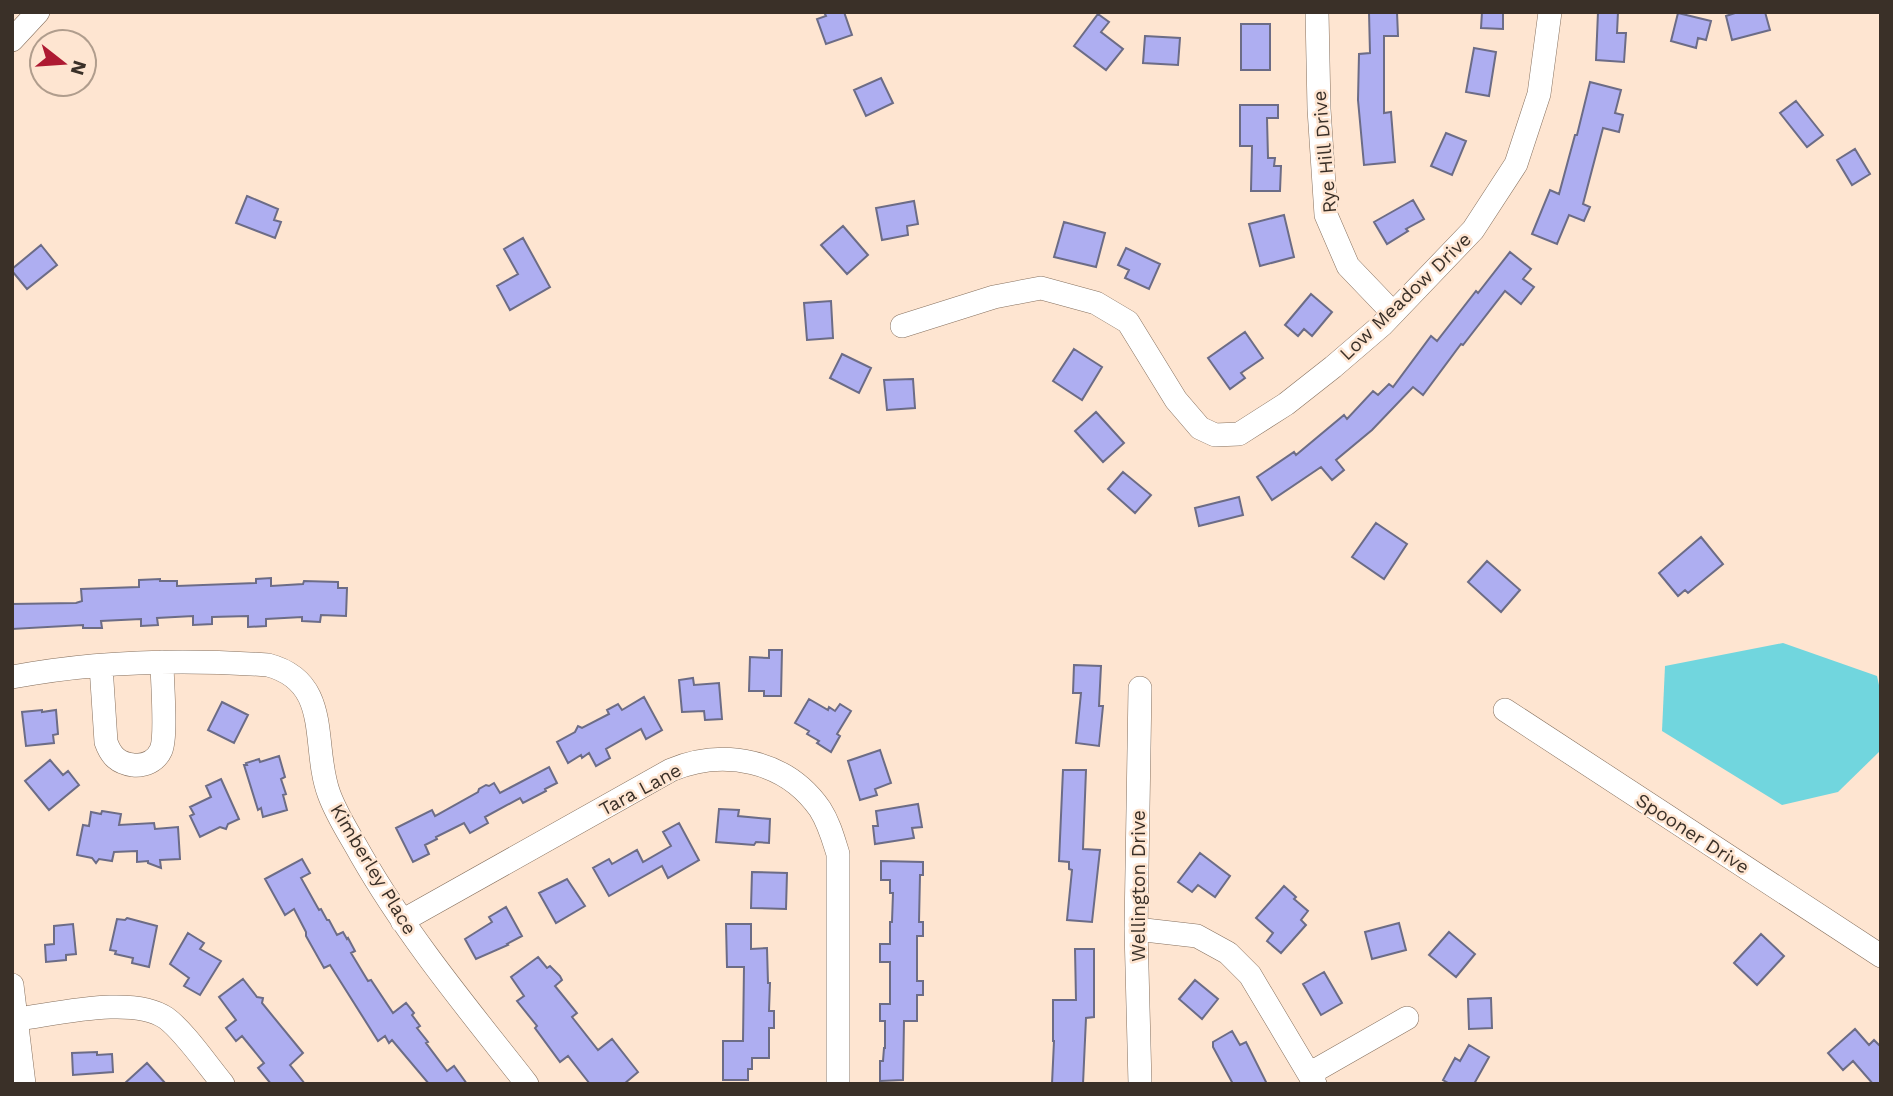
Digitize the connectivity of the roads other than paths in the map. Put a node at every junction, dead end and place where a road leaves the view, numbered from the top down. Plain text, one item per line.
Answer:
1 (38, 12) edge
2 (1317, 12) edge
3 (1550, 12) edge
4 (12, 40) edge
5 (1394, 313) junction
6 (902, 326) dead end
7 (162, 662) junction
8 (101, 666) junction
9 (12, 677) edge
10 (1140, 688) dead end
11 (1506, 710) dead end
12 (402, 921) junction
13 (1136, 929) junction
14 (1881, 956) edge
15 (12, 985) edge
16 (1407, 1017) dead end
17 (17, 1019) junction
18 (1312, 1079) edge
19 (24, 1084) edge
20 (223, 1084) edge
21 (527, 1084) edge
22 (838, 1084) edge
23 (1140, 1084) edge

1 - 4 street
2 - 5 street, Rye Hill Drive
3 - 5 street, Low Meadow Drive
5 - 6 street, Low Meadow Drive
7 - 8 street, Kimberley Place
7 - 8 street
7 - 12 street, Kimberley Place
8 - 9 street, Kimberley Place
10 - 13 street, Wellington Drive
11 - 14 street, Spooner Drive
12 - 21 street, Kimberley Place
12 - 22 street, Tara Lane
13 - 18 street
13 - 23 street, Wellington Drive
15 - 17 street
16 - 18 street
17 - 19 street
17 - 20 street

